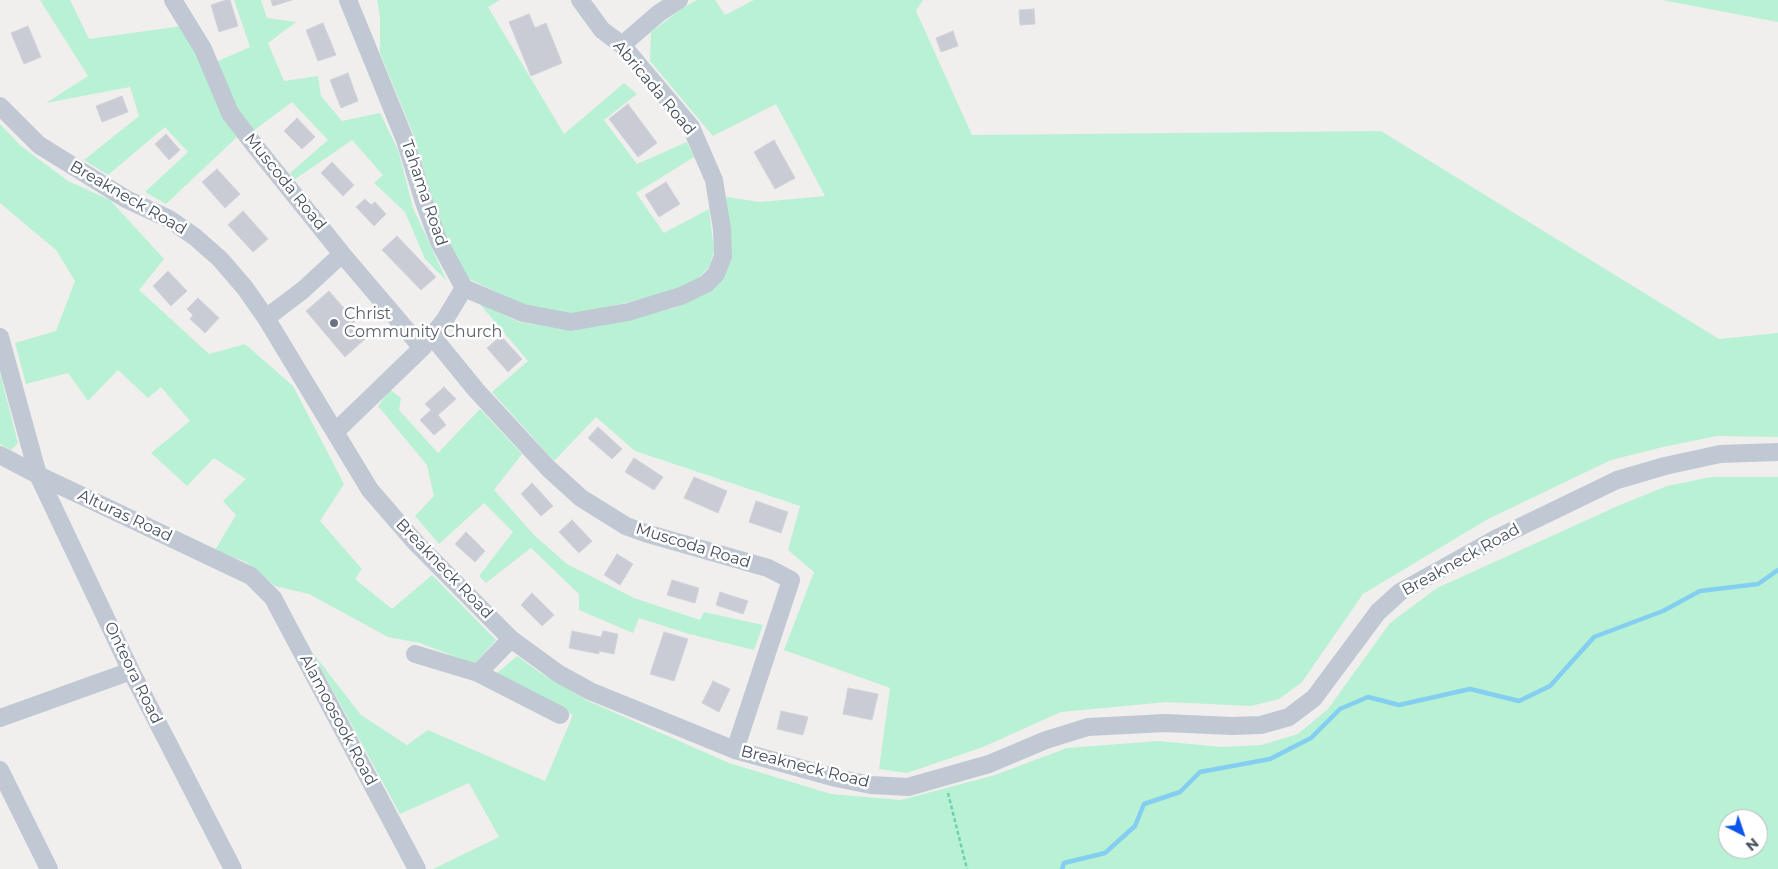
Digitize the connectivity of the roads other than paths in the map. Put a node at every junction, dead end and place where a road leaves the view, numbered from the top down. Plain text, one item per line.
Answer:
1 (173, 0) edge
2 (348, 0) edge
3 (580, 0) edge
4 (679, 0) edge
5 (622, 45) junction
6 (0, 106) edge
7 (342, 254) junction
8 (464, 288) junction
9 (266, 318) junction
10 (0, 337) edge
11 (427, 342) junction
12 (336, 432) junction
13 (1778, 452) edge
14 (0, 455) edge
15 (38, 475) junction
16 (251, 576) joint
17 (511, 638) junction
18 (415, 654) dead end
19 (130, 671) junction
20 (478, 673) junction
21 (560, 715) dead end
22 (0, 718) edge
23 (735, 750) junction
24 (0, 770) edge
25 (49, 869) edge
26 (233, 869) edge
27 (417, 869) edge

1 - 7 street, Muscoda Road
2 - 8 street, Tahama Road
3 - 5 street, Abricada Road
4 - 5 street
5 - 8 street, Abricada Road
6 - 9 street, Breakneck Road
7 - 9 street
7 - 11 street, Muscoda Road
8 - 11 street
9 - 12 street, Breakneck Road
10 - 15 street, Onteora Road
11 - 12 street
11 - 23 street, Muscoda Road
12 - 17 street, Breakneck Road
13 - 23 street, Breakneck Road
14 - 15 street, Alturas Road
15 - 16 street, Alturas Road
15 - 19 street, Onteora Road
16 - 27 street, Alamoosook Road
17 - 20 street
17 - 23 street, Breakneck Road
18 - 20 street
19 - 22 street
19 - 26 street, Onteora Road
20 - 21 street
24 - 25 street

